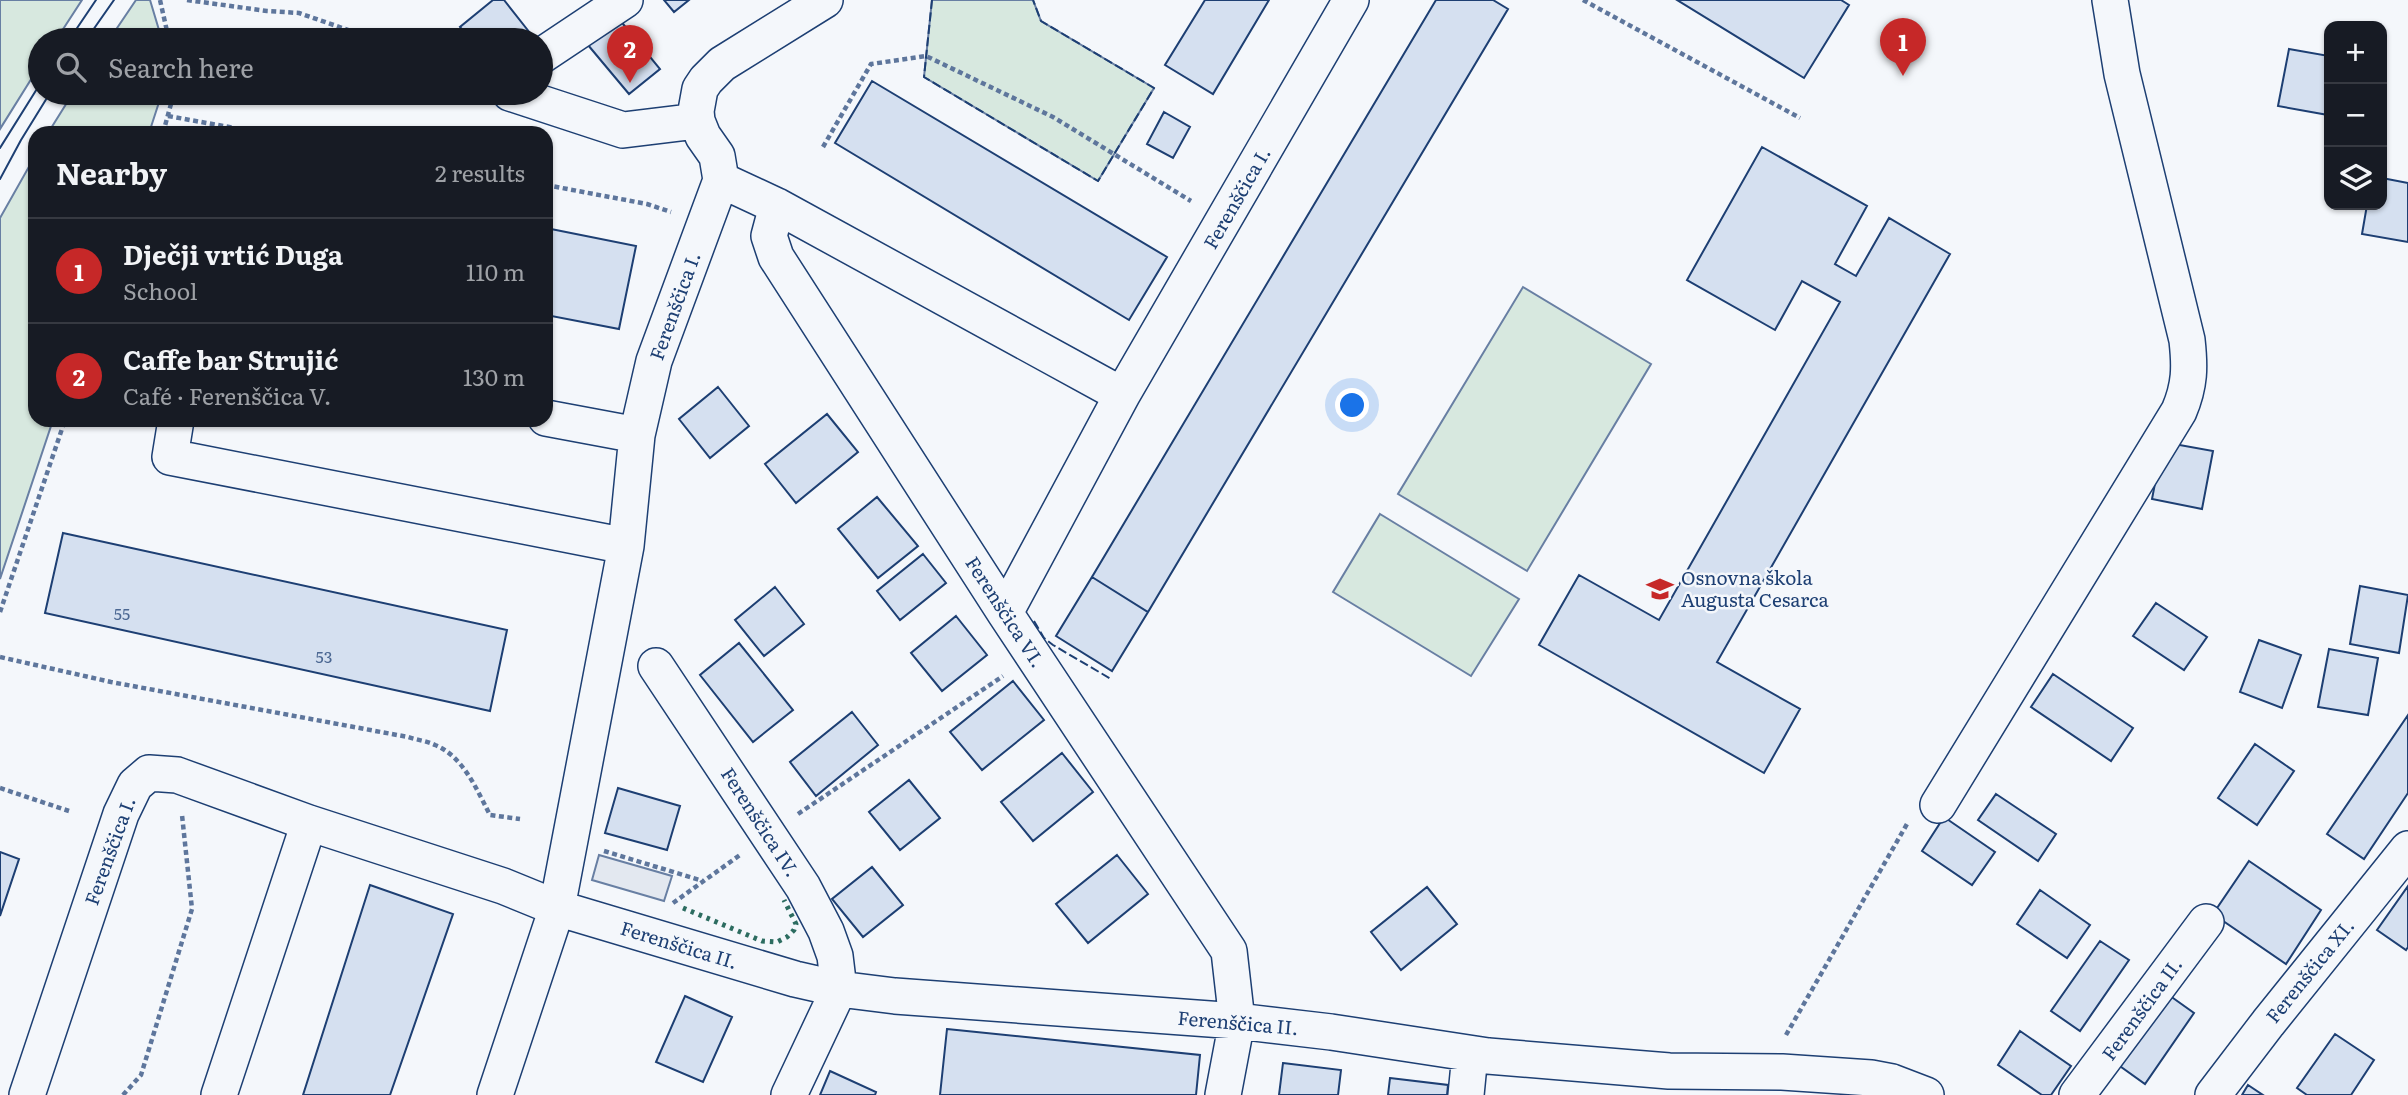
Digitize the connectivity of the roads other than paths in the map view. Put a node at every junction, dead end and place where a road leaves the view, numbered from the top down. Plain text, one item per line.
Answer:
1 (625, 0) edge
2 (825, 0) edge
3 (1351, 0) edge
4 (2110, 0) edge
5 (553, 48) edge
6 (547, 105) edge
7 (697, 121) junction
8 (721, 180) junction
9 (777, 206) junction
10 (1122, 395) junction
11 (553, 419) edge
12 (175, 427) edge
13 (638, 435) junction
14 (626, 546) junction
15 (1005, 613) junction
16 (656, 666) dead end
17 (1938, 804) road end
18 (309, 823) junction
19 (2408, 849) edge
20 (557, 908) junction
21 (2206, 922) dead end
22 (839, 989) junction
23 (1237, 1021) junction
24 (1470, 1054) junction
25 (1781, 1071) edge
26 (1669, 1083) edge
27 (27, 1095) edge
28 (219, 1095) edge
29 (495, 1095) edge
30 (789, 1095) edge
31 (1223, 1095) edge
32 (1466, 1095) edge
33 (1926, 1095) edge
34 (2077, 1095) edge
35 (2213, 1095) edge

1 - 5 street
2 - 7 street
3 - 10 street, Ferenščica I.
4 - 17 street
6 - 7 street
7 - 8 street
8 - 9 street
8 - 13 street, Ferenščica I.
9 - 10 street
9 - 15 street, Ferenščica VI.
10 - 15 street, Ferenščica I.
11 - 13 street
12 - 14 street
13 - 14 street, Ferenščica I.
14 - 20 street, Ferenščica I.
15 - 23 street, Ferenščica VI.
16 - 22 street, Ferenščica IV.
18 - 20 street, Ferenščica I.
18 - 27 street, Ferenščica I.
18 - 28 street
19 - 35 street, Ferenščica XI.
20 - 22 street, Ferenščica II.
20 - 29 street, Ferenščica I.
21 - 34 street, Ferenščica II.
22 - 23 street, Ferenščica II.
22 - 30 street
23 - 24 street, Ferenščica II.
23 - 31 street, Ferenščica VI.
24 - 26 street, Ferenščica II.
24 - 32 street
25 - 26 street, Ferenščica II.
25 - 33 street, Ferenščica II.

